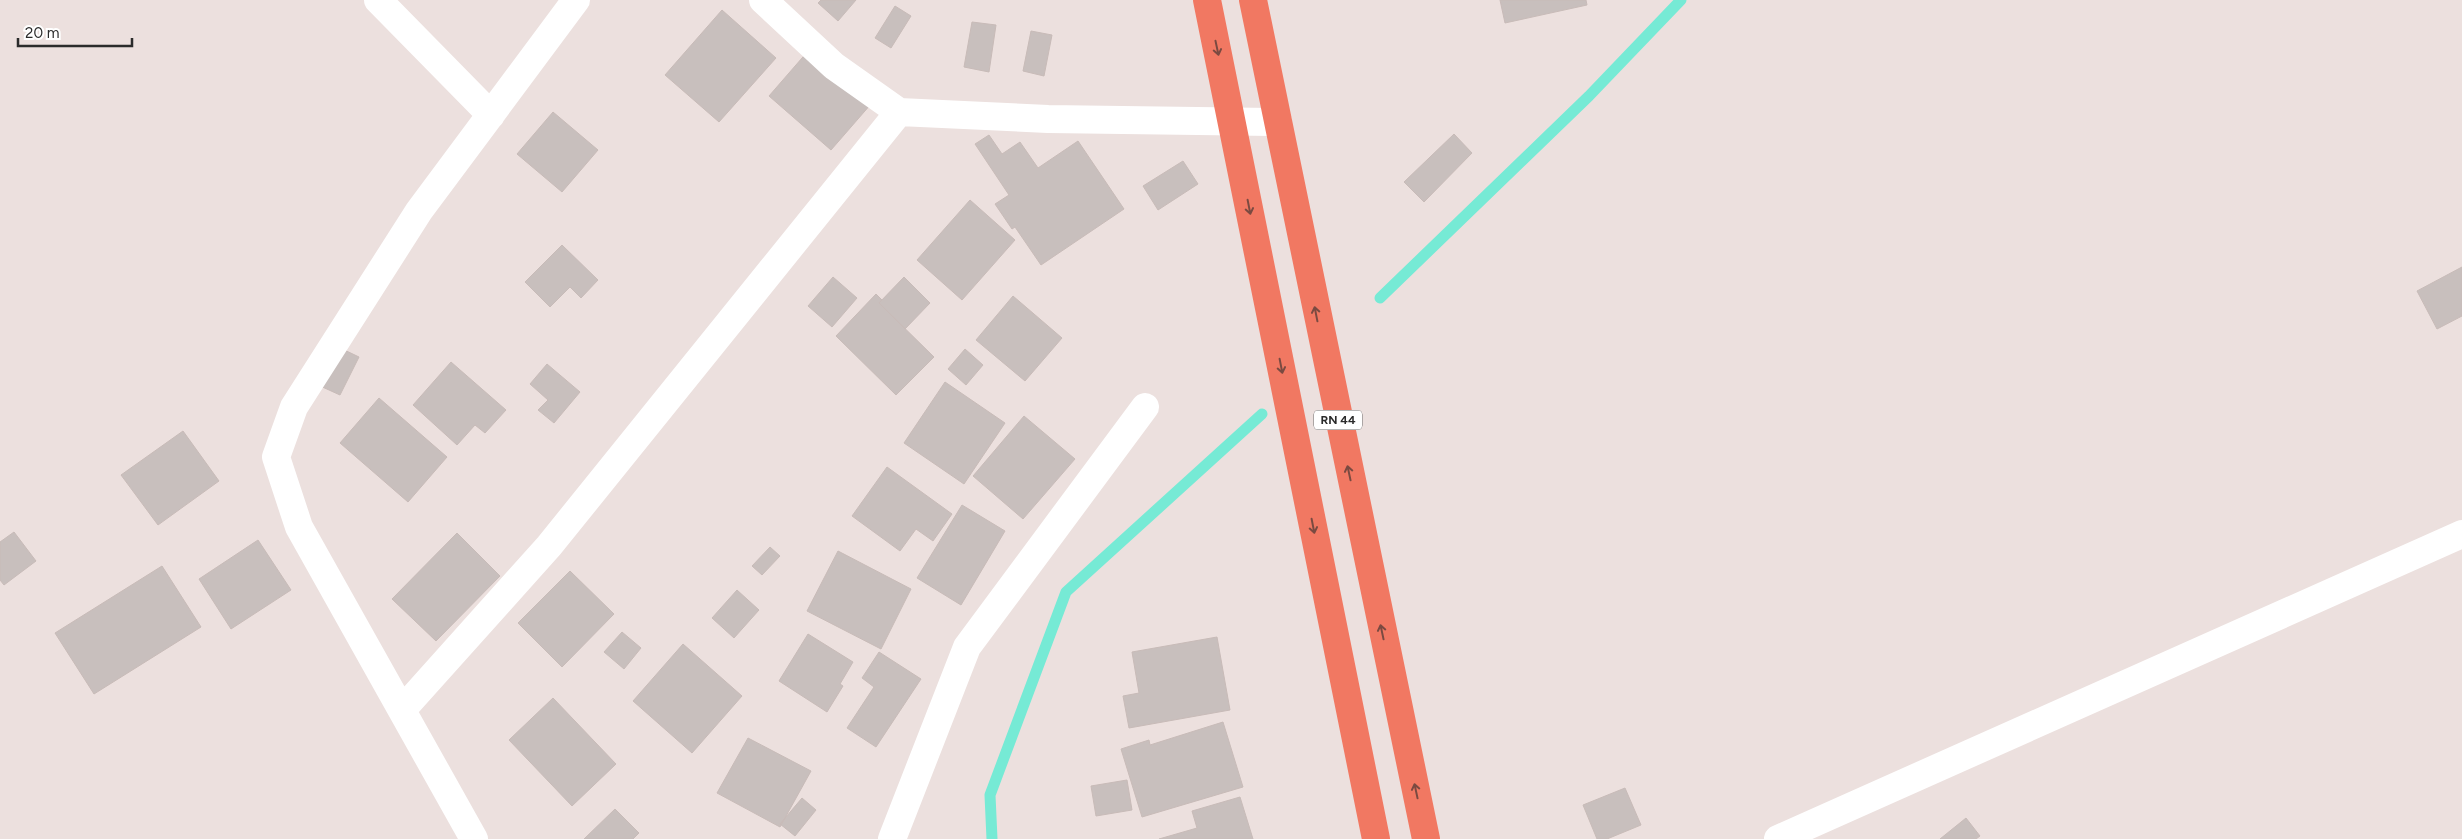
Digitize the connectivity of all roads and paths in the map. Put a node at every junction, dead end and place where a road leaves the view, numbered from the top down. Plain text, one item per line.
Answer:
1 (378, 0) edge
2 (576, 0) edge
3 (763, 0) edge
4 (1207, 0) edge
5 (1253, 0) edge
6 (899, 112) junction
7 (492, 115) junction
8 (1278, 122) junction
9 (1232, 123) junction
10 (1145, 407) dead end
11 (2462, 534) edge
12 (402, 710) junction
13 (474, 839) edge
14 (892, 839) edge
15 (1376, 839) edge
16 (1426, 839) edge
17 (1778, 839) edge

1 - 7 street
2 - 7 street
3 - 6 street
4 -> 9 highway, RN 44
5 - 8 highway, RN 44
6 - 9 street
6 - 12 street
7 - 12 street
8 - 9 street
16 -> 8 highway, RN 44
9 -> 15 highway, RN 44
10 - 14 street
11 - 17 street
12 - 13 street

